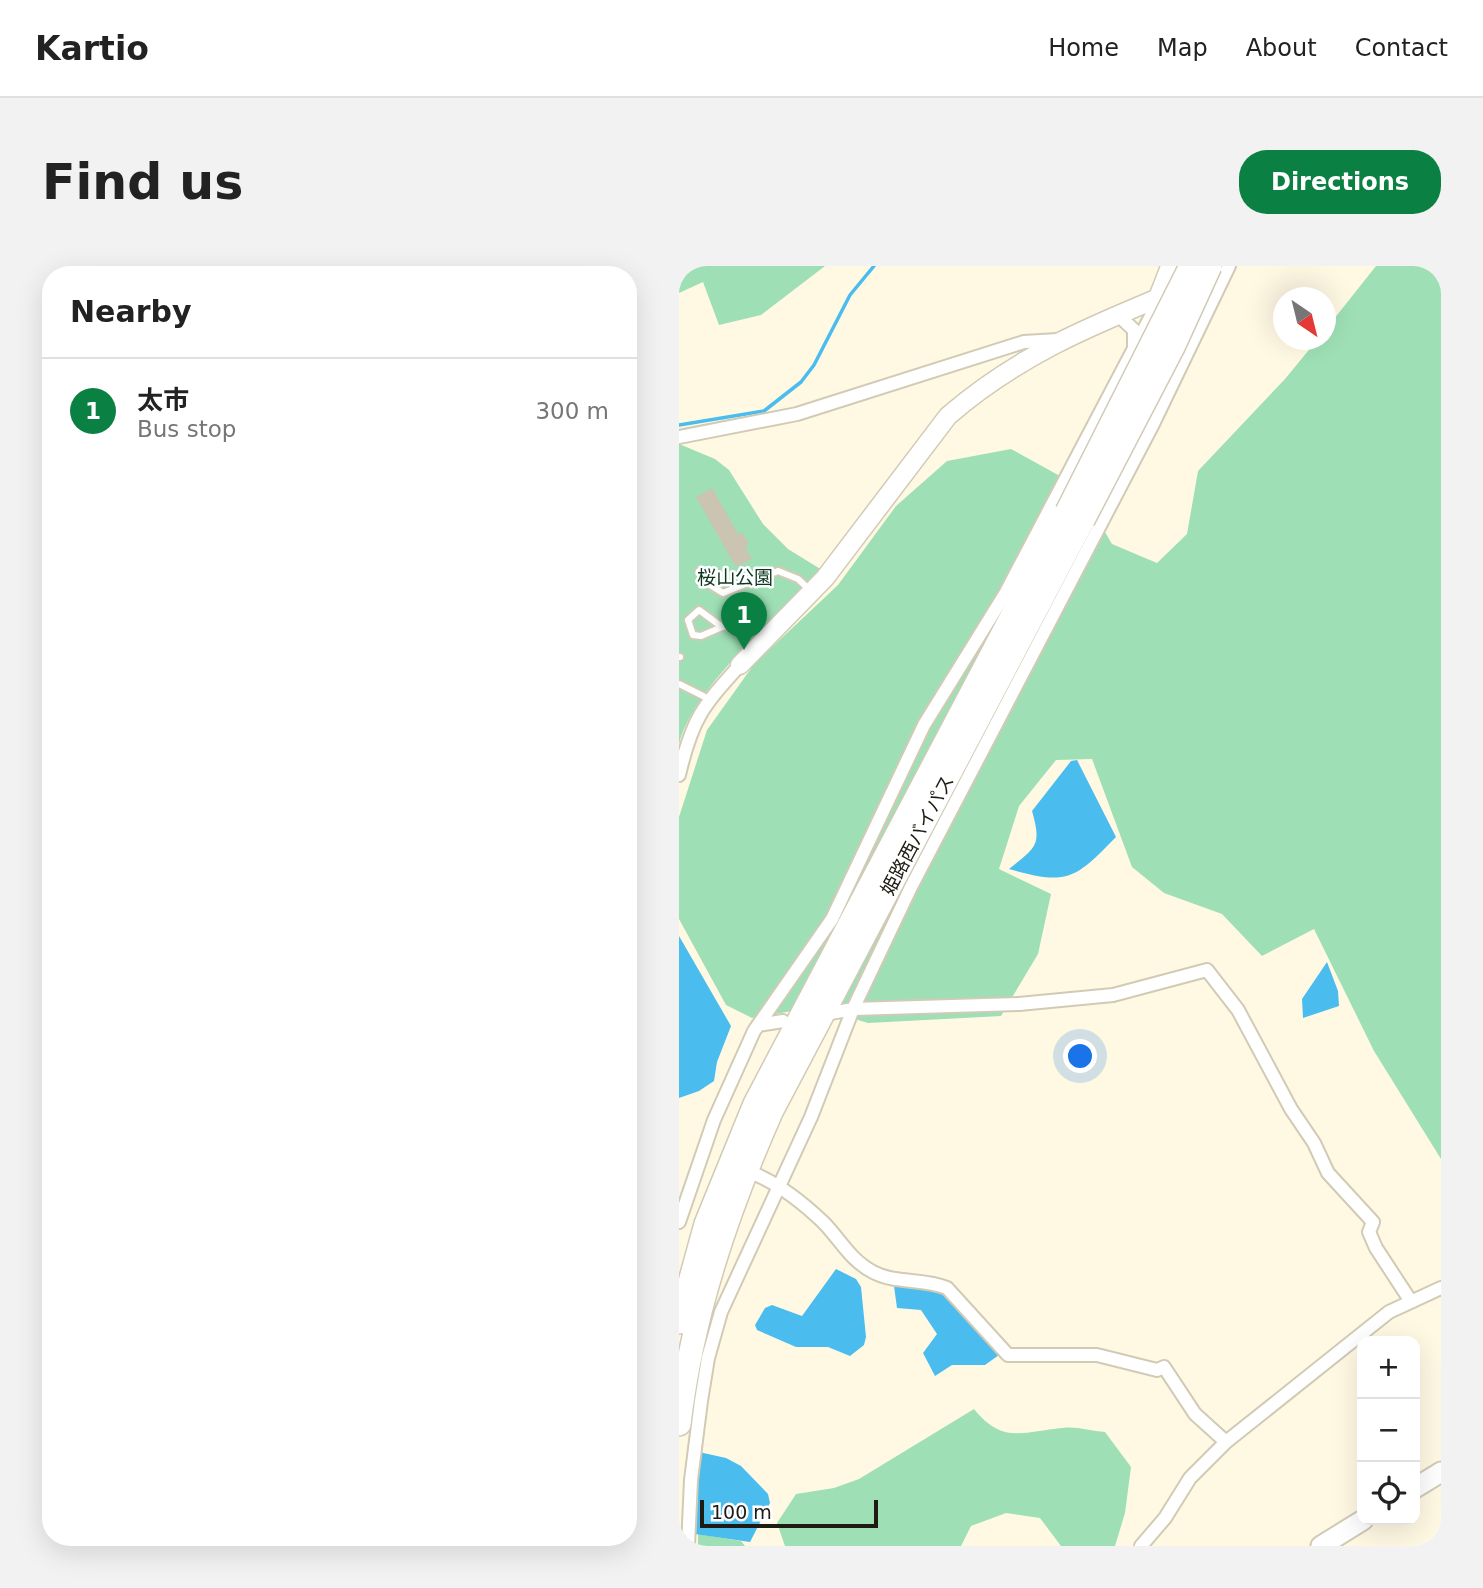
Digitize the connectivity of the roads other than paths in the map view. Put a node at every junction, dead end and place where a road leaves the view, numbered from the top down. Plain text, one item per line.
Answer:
1 (1173, 266) edge
2 (1228, 266) edge
3 (1197, 272) edge
4 (1161, 297) junction
5 (1208, 311) junction
6 (1118, 315) junction
7 (1058, 340) junction
8 (1134, 348) junction
9 (679, 437) edge
10 (1075, 516) junction
11 (699, 570) dead end
12 (813, 592) junction
13 (722, 627) junction
14 (767, 637) junction
15 (740, 665) joint
16 (679, 684) edge
17 (709, 699) junction
18 (679, 775) edge
19 (853, 1009) junction
20 (831, 1013) dead end
21 (783, 1021) dead end
22 (758, 1025) junction
23 (702, 1151) junction
24 (716, 1157) dead end
25 (757, 1175) dead end
26 (780, 1185) junction
27 (679, 1222) edge
28 (1441, 1288) edge
29 (1410, 1300) junction
30 (679, 1322) edge
31 (679, 1424) edge
32 (1226, 1443) junction
33 (1441, 1472) edge
34 (1420, 1485) edge
35 (1357, 1524) edge
36 (688, 1546) edge
37 (1141, 1546) edge
38 (1321, 1546) edge

1 - 4 highway
2 - 3 street
2 - 5 street
3 - 4 street
3 - 5 street
3 - 10 highway, 姫路西バイパス, bridge
4 - 6 street
4 - 8 street
5 - 19 street
6 - 7 street
6 - 8 street
7 - 9 street
7 - 12 street
8 - 22 street
10 - 30 highway, 姫路西バイパス
10 - 31 highway, 姫路西バイパス
11 - 12 lane
12 - 14 street
13 - 13 lane
13 - 14 lane
14 - 15 street
15 - 17 street
16 - 17 lane
17 - 18 street
19 - 20 street
19 - 26 street
19 - 29 street
21 - 22 street
22 - 23 street
23 - 24 street
23 - 27 street
25 - 26 street
26 - 32 street
26 - 36 street
28 - 29 street
29 - 32 street
32 - 37 street
33 - 34 main road
35 - 38 main road

